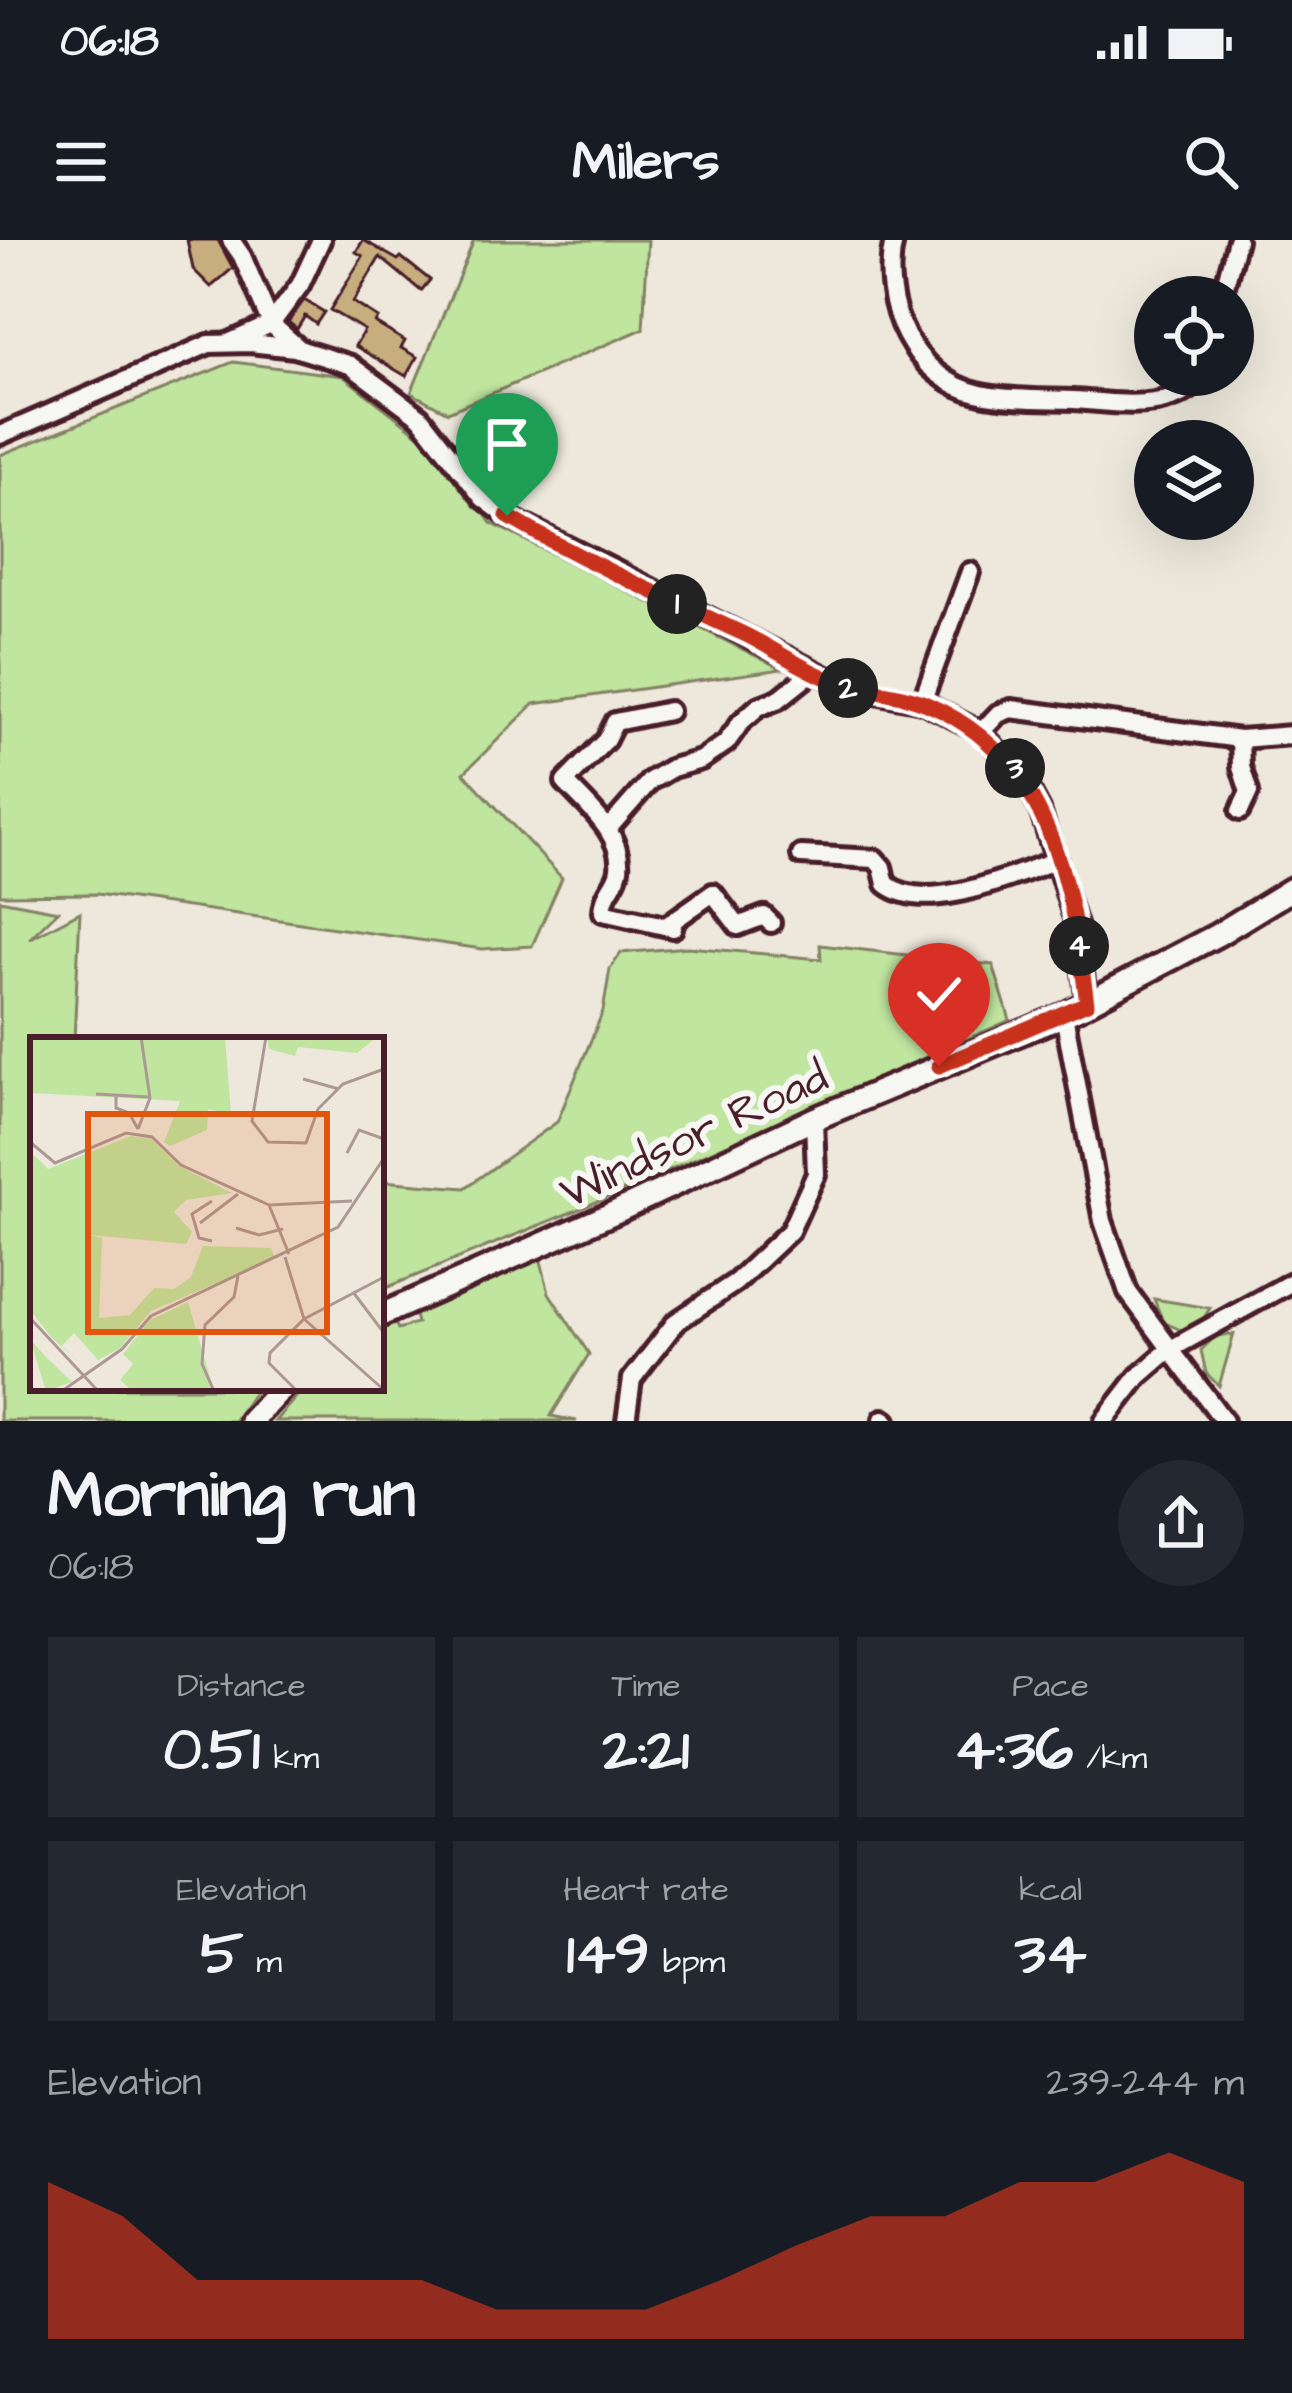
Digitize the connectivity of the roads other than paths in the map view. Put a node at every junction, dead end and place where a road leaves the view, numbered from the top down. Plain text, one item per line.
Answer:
1 (231, 240) edge
2 (321, 240) edge
3 (894, 240) edge
4 (1237, 240) edge
5 (1228, 276) edge
6 (271, 324) junction
7 (227, 344) junction
8 (301, 350) junction
9 (1183, 396) edge
10 (0, 435) edge
11 (970, 572) dead end
12 (813, 672) junction
13 (922, 701) junction
14 (669, 711) dead end
15 (982, 732) junction
16 (1292, 735) edge
17 (1240, 740) junction
18 (1240, 811) dead end
19 (608, 829) junction
20 (801, 855) dead end
21 (1057, 860) junction
22 (1292, 889) edge
23 (771, 923) dead end
24 (1087, 1003) junction
25 (1064, 1015) junction
26 (814, 1118) junction
27 (1292, 1282) edge
28 (384, 1315) edge
29 (1168, 1350) junction
30 (279, 1391) edge
31 (251, 1421) edge
32 (626, 1421) edge
33 (1105, 1421) edge
34 (1225, 1421) edge

1 - 6 street
2 - 6 street
3 - 9 street
4 - 5 street
6 - 7 street
6 - 8 street
7 - 8 street
7 - 10 street
8 - 12 street
11 - 13 street
12 - 13 street
12 - 19 street
13 - 15 street
14 - 19 street
15 - 17 street
15 - 21 street
16 - 17 street
17 - 18 street
19 - 23 street
20 - 21 street
21 - 24 street
22 - 24 main road, Windsor Road
24 - 25 main road, Windsor Road
25 - 26 main road, Windsor Road
25 - 29 street
26 - 28 main road, Windsor Road
26 - 32 street
27 - 29 street
29 - 33 street
29 - 34 street
30 - 31 main road

